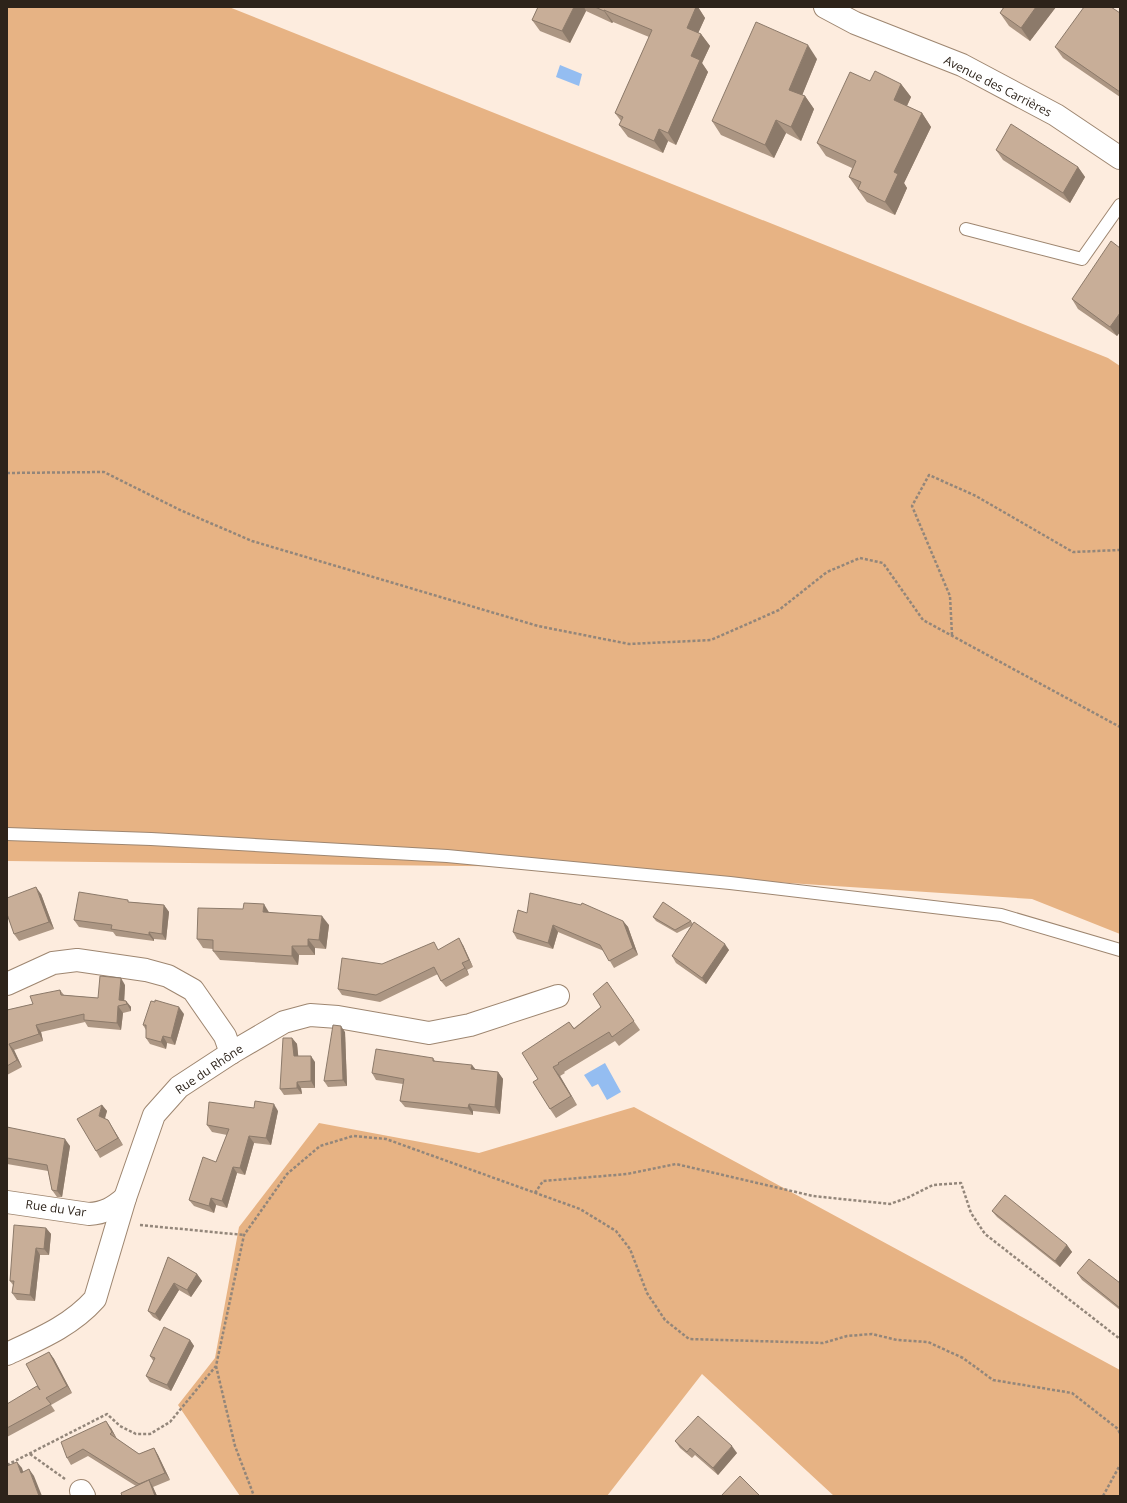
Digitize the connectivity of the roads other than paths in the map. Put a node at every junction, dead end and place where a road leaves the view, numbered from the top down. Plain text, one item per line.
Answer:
1 (825, 7) edge
2 (1120, 158) edge
3 (1120, 205) edge
4 (966, 229) dead end
5 (7, 834) edge
6 (1120, 950) edge
7 (7, 984) edge
8 (558, 996) dead end
9 (231, 1053) junction
10 (125, 1198) junction
11 (7, 1202) edge
12 (89, 1214) junction
13 (109, 1250) junction
14 (7, 1354) edge

1 - 2 street, Avenue des Carrières
3 - 4 lane
5 - 6 lane
7 - 9 street
8 - 9 street, Rue du Rhône
9 - 10 street, Rue du Rhône
10 - 12 street, Rue du Var
10 - 13 street, Rue du Rhône
11 - 12 street, Rue du Var
12 - 13 street
13 - 14 street, Rue du Rhône

